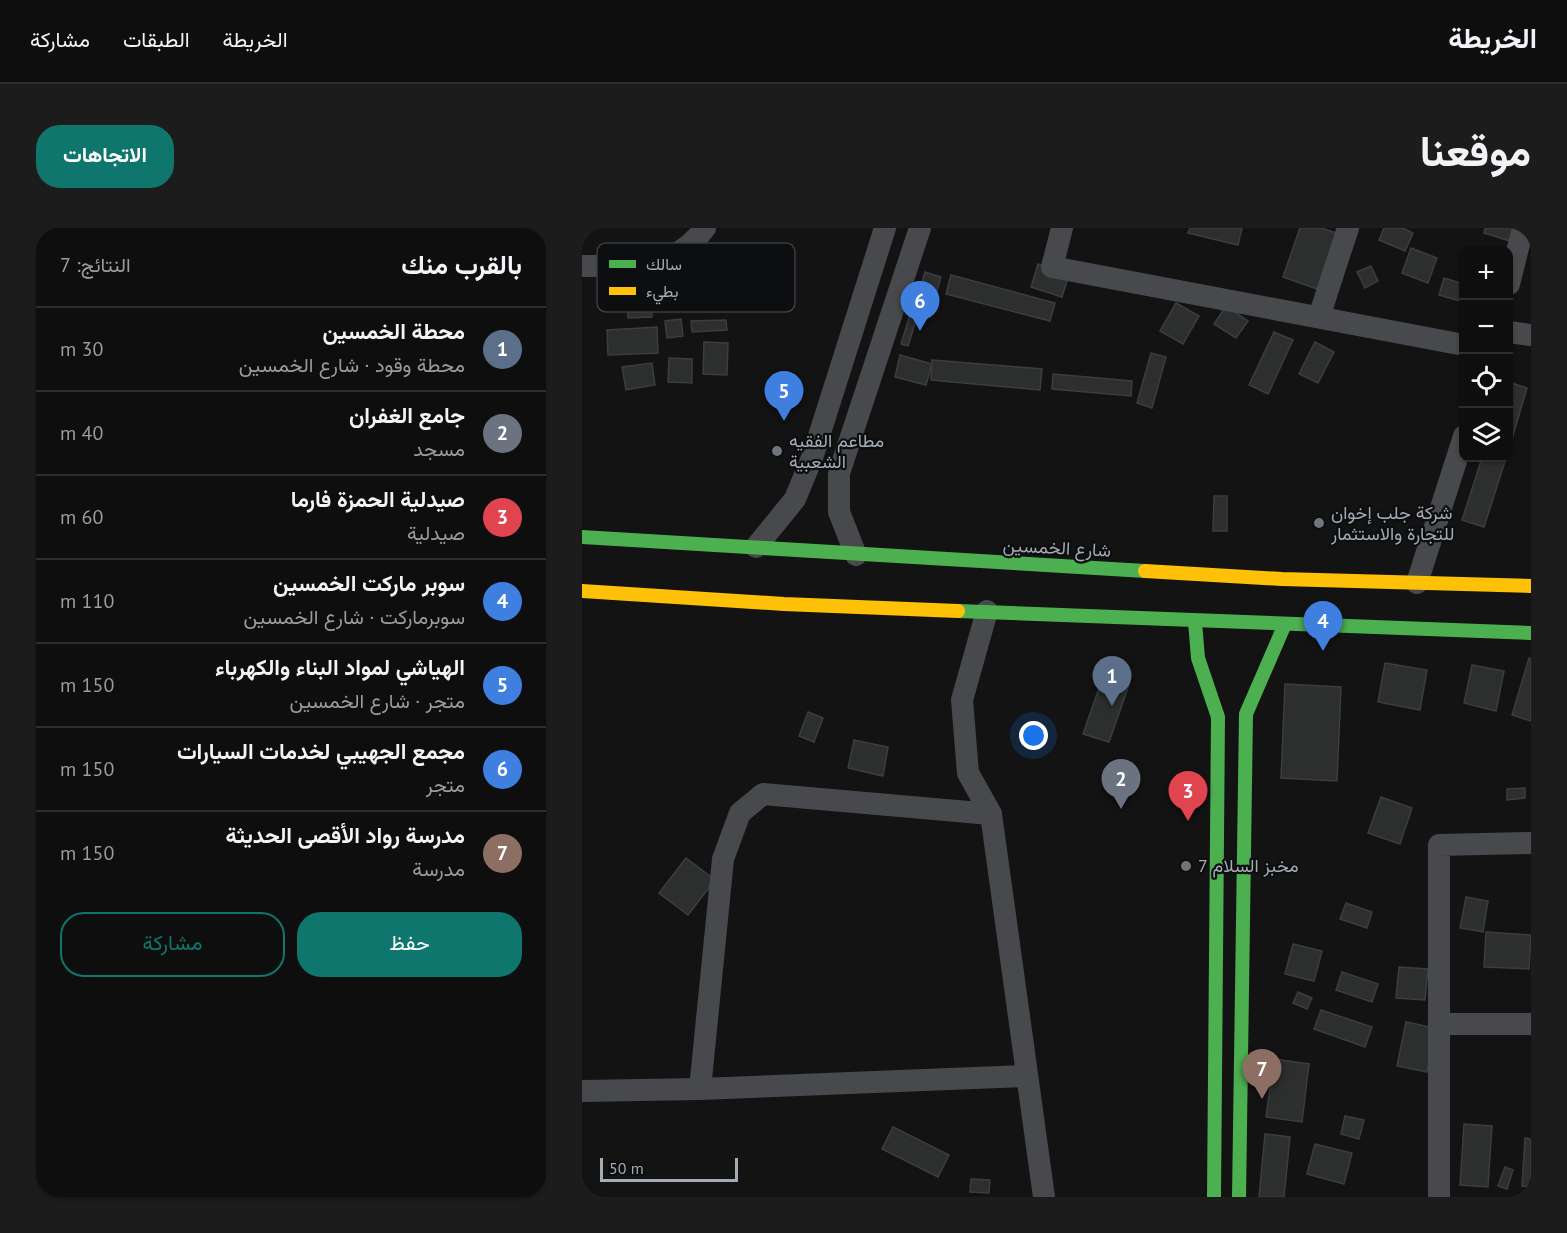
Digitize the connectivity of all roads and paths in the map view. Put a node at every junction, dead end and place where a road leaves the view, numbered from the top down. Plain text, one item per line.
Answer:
1 (705, 228) edge
2 (885, 228) edge
3 (920, 228) edge
4 (1062, 228) edge
5 (1348, 228) edge
6 (1523, 228) edge
7 (692, 243) edge
8 (582, 266) edge
9 (597, 266) edge
10 (1513, 268) edge
11 (1318, 317) junction
12 (1513, 333) edge
13 (1531, 335) edge
14 (1459, 344) edge
15 (1459, 452) edge
16 (582, 537) edge
17 (756, 547) junction
18 (856, 555) junction
19 (1417, 584) junction
20 (1531, 586) edge
21 (582, 591) edge
22 (987, 611) junction
23 (1284, 618) junction
24 (1195, 622) junction
25 (1531, 633) edge
26 (991, 814) junction
27 (1531, 843) edge
28 (1531, 1023) edge
29 (1441, 1024) junction
30 (1027, 1076) junction
31 (700, 1089) junction
32 (582, 1091) edge
33 (1044, 1197) edge
34 (1214, 1197) edge
35 (1239, 1197) edge
36 (1439, 1197) edge

1 - 7 street
2 - 17 street
3 - 18 street
4 - 11 street
5 - 11 street
6 - 10 street
8 - 9 street
11 - 14 street
12 - 13 street
15 - 19 street
16 - 17 main road, شارع الخمسين
17 - 18 main road, شارع الخمسين
18 - 19 main road, شارع الخمسين
19 - 20 main road, شارع الخمسين
21 - 22 main road
22 - 24 main road
22 - 26 street
23 - 24 main road
23 - 25 main road
23 - 35 main road
24 - 34 main road
26 - 30 street
26 - 31 street
27 - 29 street
28 - 29 street
29 - 36 street
30 - 31 street
30 - 33 street
31 - 32 street

